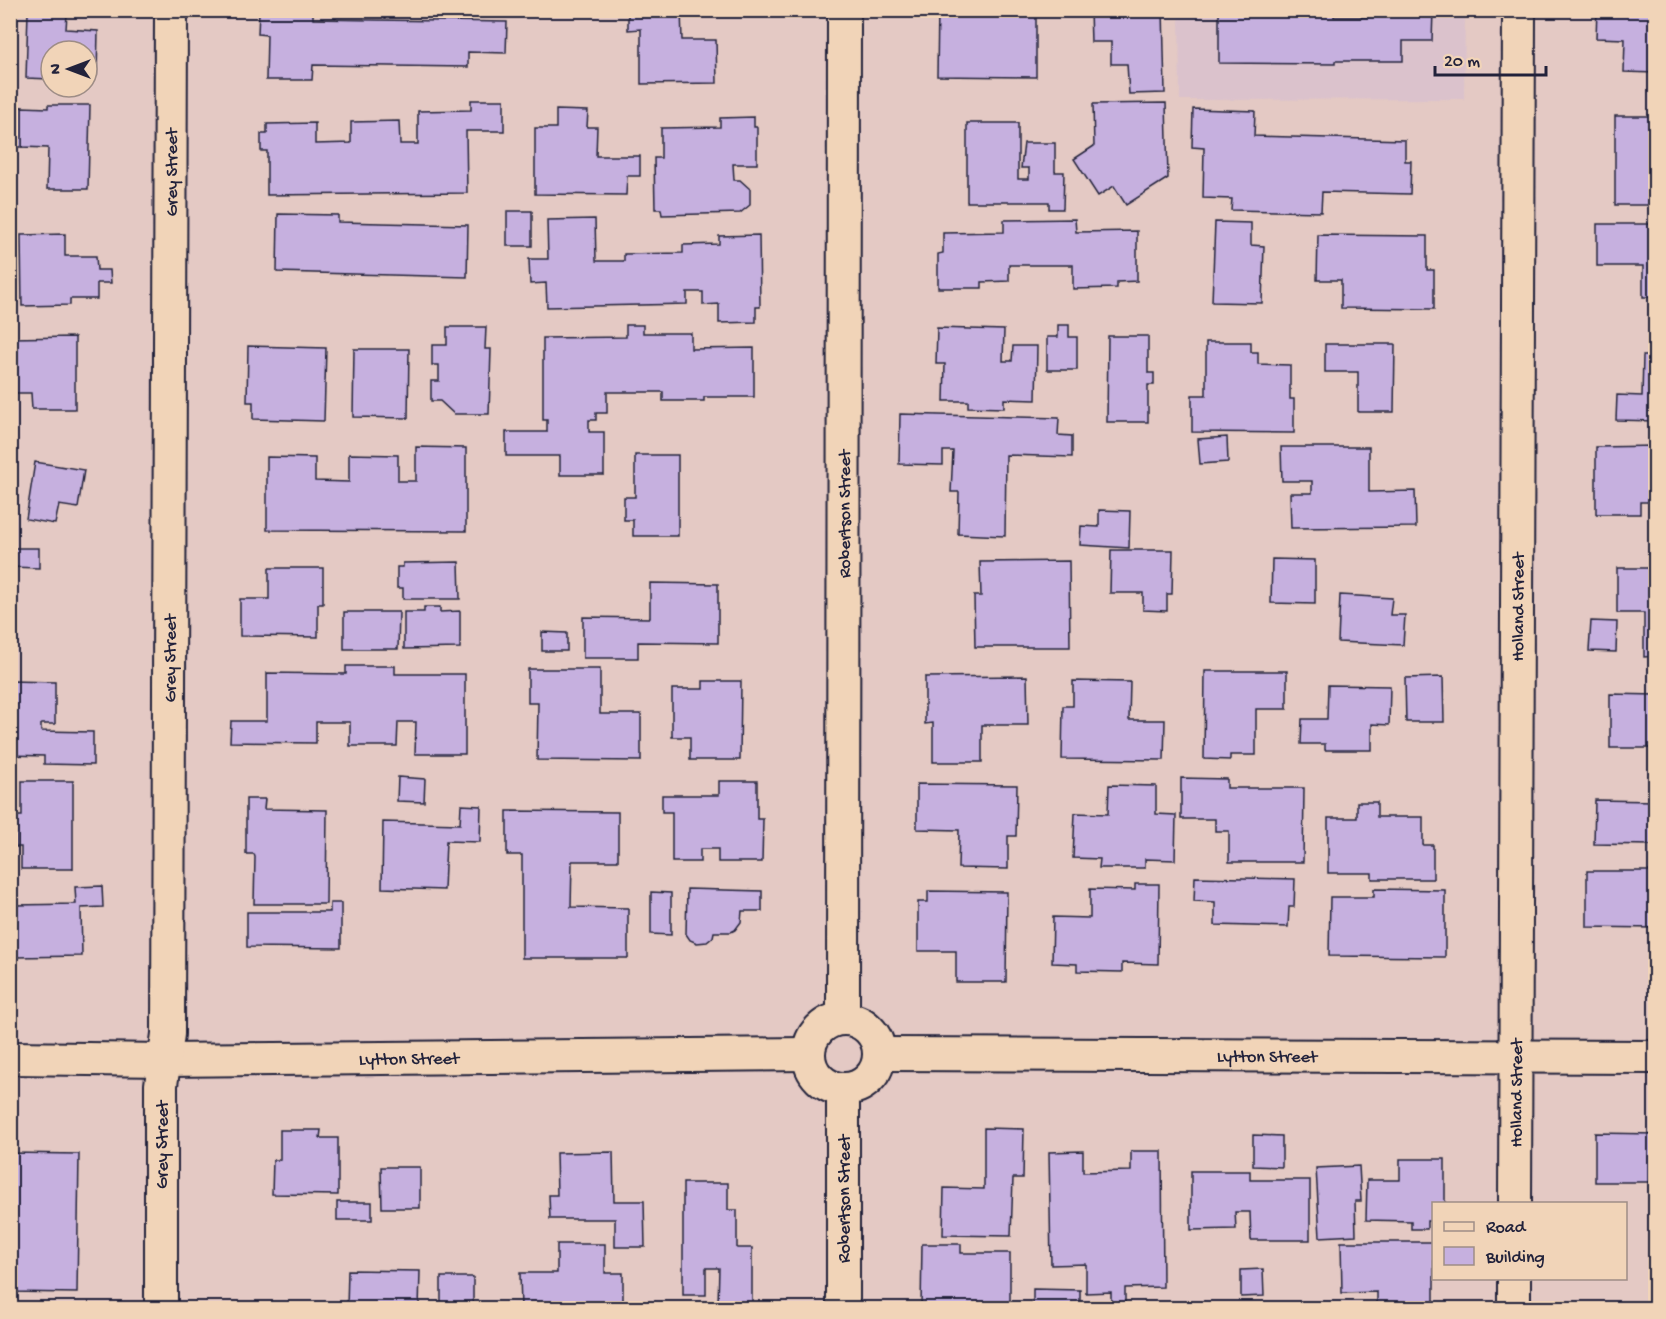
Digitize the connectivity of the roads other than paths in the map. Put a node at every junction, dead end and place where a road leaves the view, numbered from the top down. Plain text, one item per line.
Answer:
1 (171, 10) edge
2 (844, 10) edge
3 (1519, 10) edge
4 (843, 1018) junction
5 (809, 1054) junction
6 (879, 1054) junction
7 (1656, 1057) edge
8 (10, 1058) edge
9 (1515, 1058) junction
10 (165, 1059) junction
11 (843, 1089) junction
12 (1515, 1202) edge
13 (1514, 1280) edge
14 (161, 1308) edge
15 (843, 1308) edge
16 (1514, 1308) edge

1 - 10 street, Grey Street
2 - 4 street, Robertson Street
3 - 9 street, Holland Street
4 - 5 street
4 - 6 street
5 - 10 street, Lytton Street
5 - 11 street
6 - 9 street, Lytton Street
6 - 11 street
7 - 9 street, Lytton Street
8 - 10 street, Lytton Street
9 - 12 street, Holland Street
10 - 14 street, Grey Street
11 - 15 street, Robertson Street
13 - 16 street

